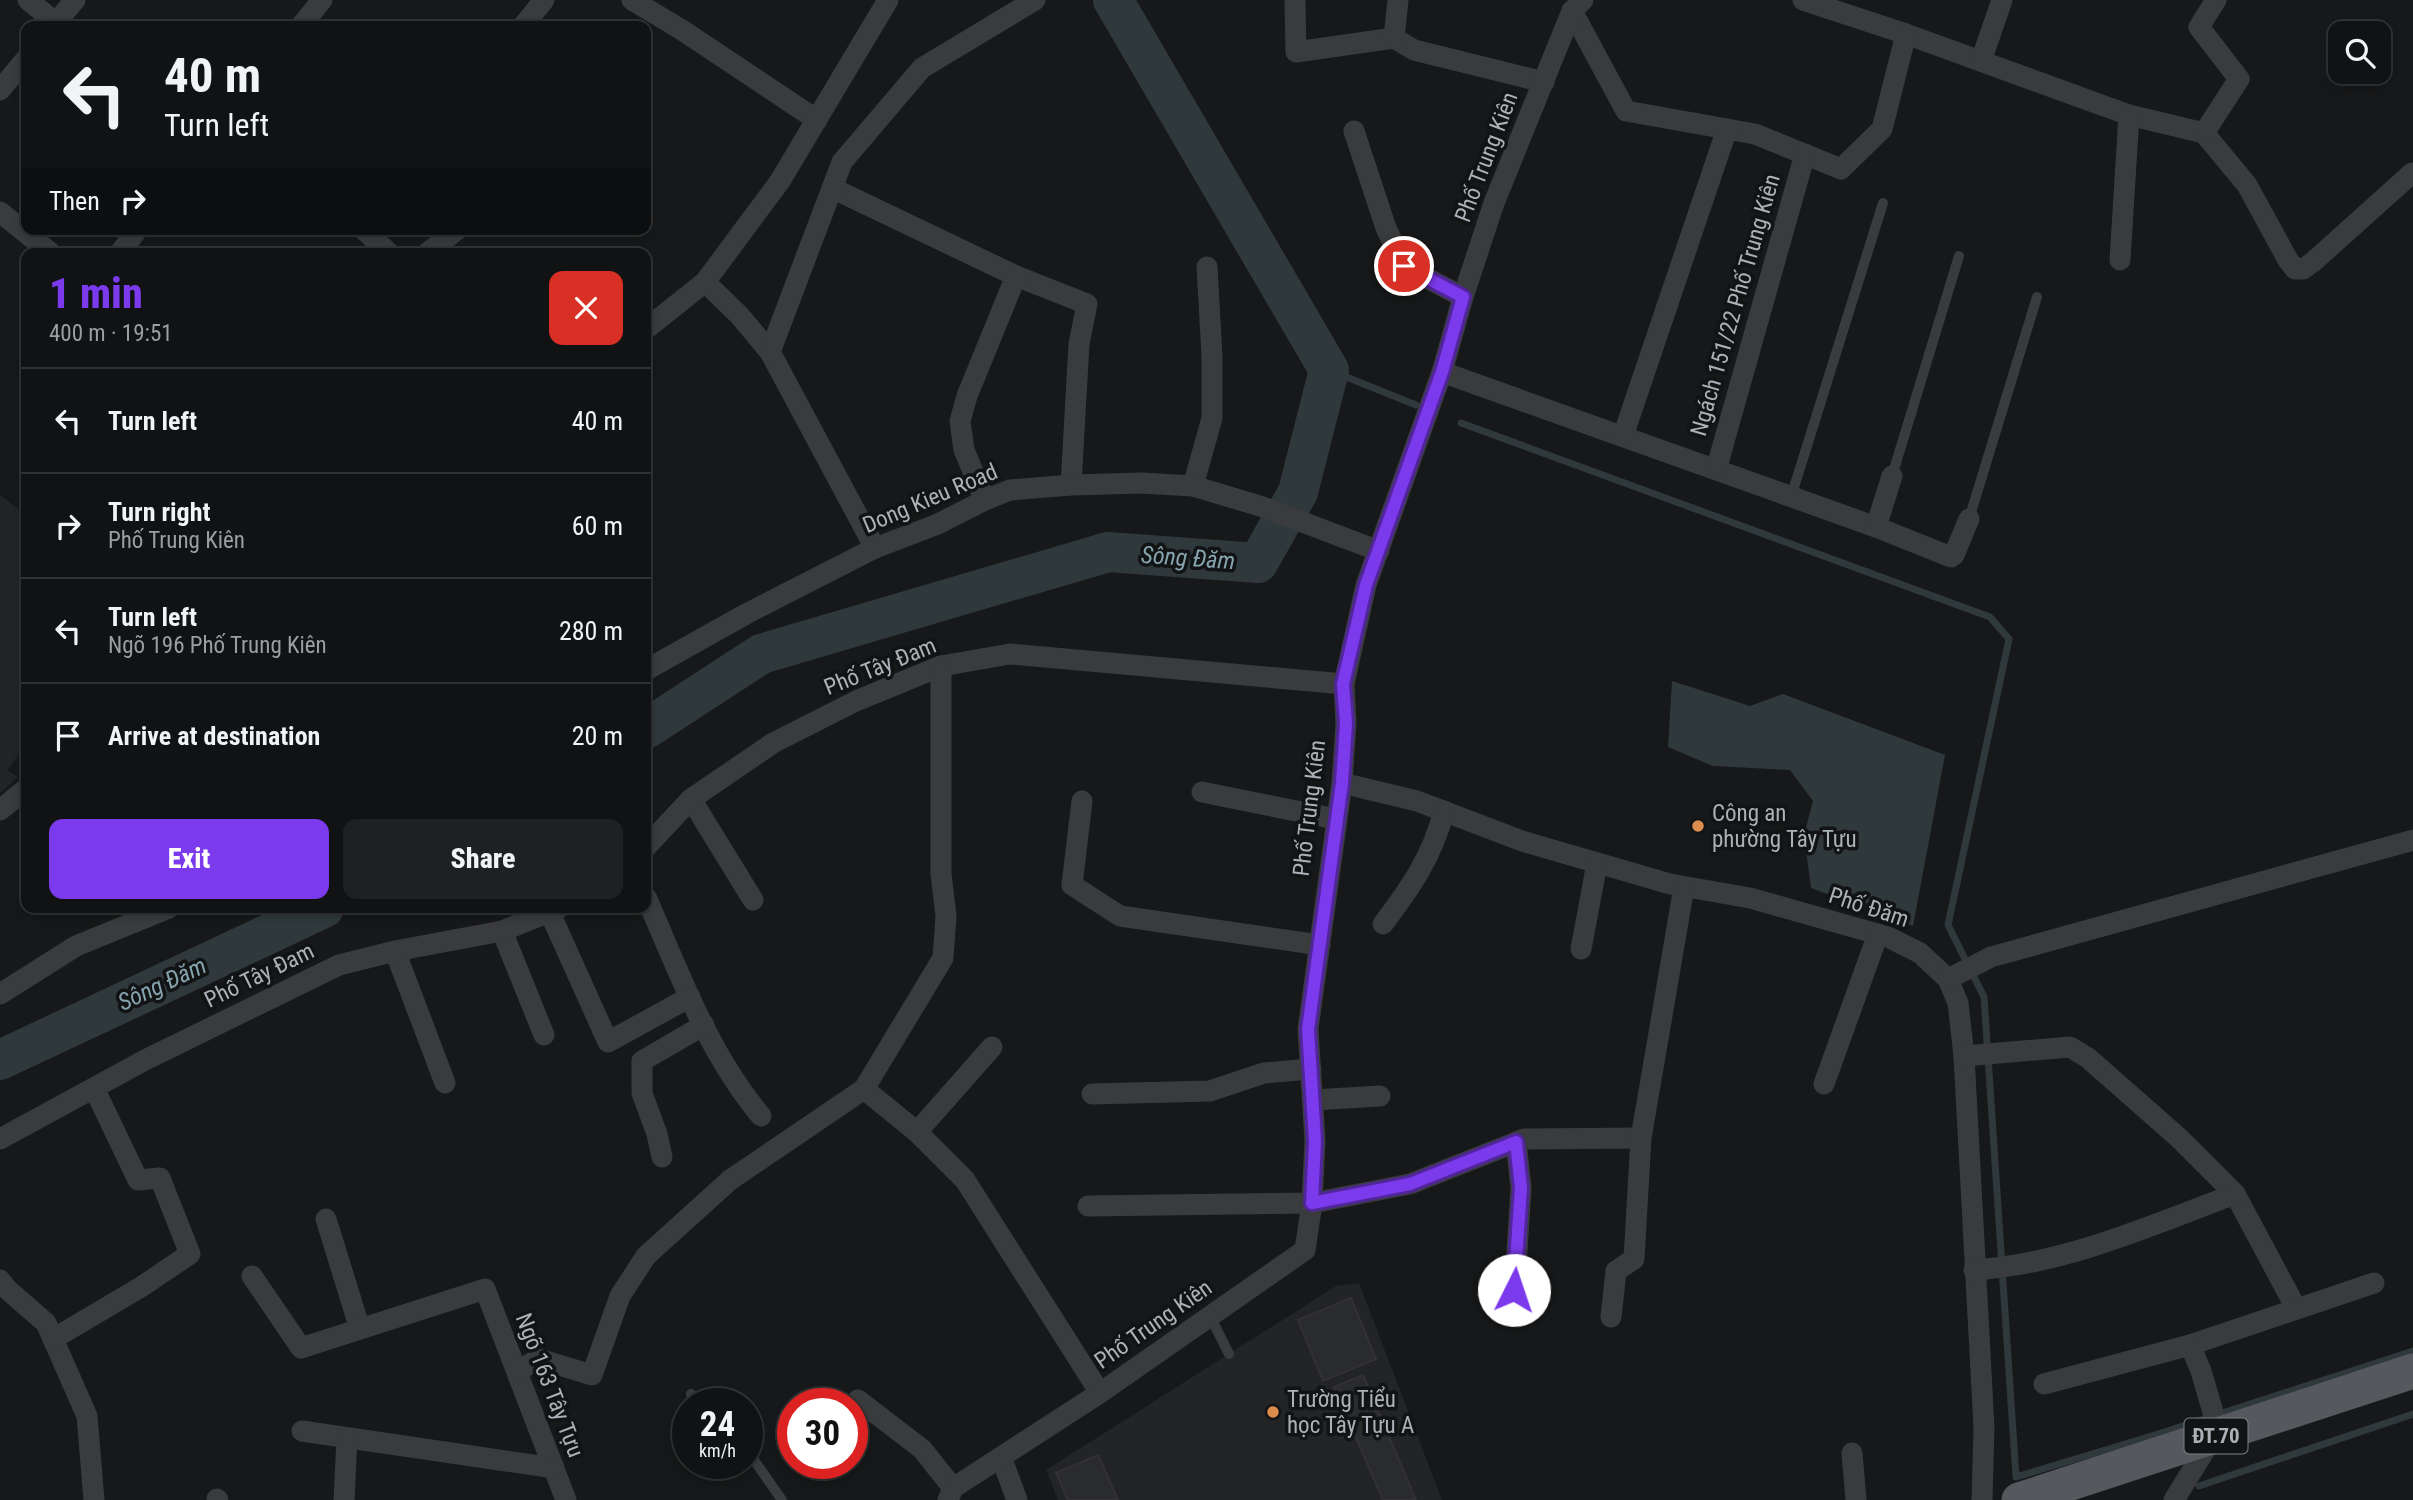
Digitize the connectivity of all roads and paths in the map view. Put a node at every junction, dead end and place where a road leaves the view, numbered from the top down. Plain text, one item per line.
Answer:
1 (28, 0) edge
2 (75, 0) edge
3 (322, 0) edge
4 (544, 0) edge
5 (888, 0) edge
6 (1035, 0) edge
7 (1295, 0) edge
8 (1398, 0) edge
9 (1803, 0) edge
10 (2002, 0) edge
11 (2216, 0) edge
12 (1578, 6) edge
13 (1844, 6) edge
14 (637, 12) edge
15 (50, 21) edge
16 (57, 21) edge
17 (305, 21) edge
18 (527, 21) edge
19 (1906, 34) junction
20 (1394, 38) junction
21 (1981, 61) junction
22 (21, 65) edge
23 (1544, 82) junction
24 (0, 90) edge
25 (2129, 115) junction
26 (817, 121) junction
27 (1727, 129) junction
28 (1354, 131) dead end
29 (2204, 133) junction
30 (1805, 154) junction
31 (2412, 173) edge
32 (832, 188) junction
33 (1883, 204) dead end
34 (0, 212) edge
35 (21, 229) edge
36 (28, 235) edge
37 (369, 235) edge
38 (450, 235) edge
39 (45, 248) edge
40 (384, 248) edge
41 (433, 248) edge
42 (1959, 256) dead end
43 (2120, 260) dead end
44 (1207, 267) dead end
45 (1016, 276) junction
46 (705, 282) junction
47 (2037, 296) dead end
48 (1463, 297) junction
49 (651, 325) edge
50 (770, 352) junction
51 (1441, 376) junction
52 (1623, 436) junction
53 (1716, 470) junction
54 (1892, 476) joint
55 (1071, 485) junction
56 (1193, 486) junction
57 (1791, 497) junction
58 (985, 500) junction
59 (1969, 519) joint
60 (1876, 527) junction
61 (875, 548) junction
62 (1379, 551) junction
63 (941, 666) junction
64 (651, 667) edge
65 (1343, 684) junction
66 (1342, 783) junction
67 (1202, 792) dead end
68 (21, 793) edge
69 (691, 799) junction
70 (1082, 801) dead end
71 (0, 810) edge
72 (1444, 811) junction
73 (1336, 819) junction
74 (2413, 840) edge
75 (651, 842) edge
76 (1597, 863) junction
77 (1684, 887) junction
78 (753, 900) dead end
79 (651, 908) edge
80 (157, 913) edge
81 (549, 913) edge
82 (555, 913) edge
83 (1383, 924) dead end
84 (502, 931) junction
85 (1878, 934) junction
86 (1320, 945) junction
87 (1581, 949) dead end
88 (395, 951) junction
89 (1952, 976) junction
90 (0, 994) edge
91 (690, 997) junction
92 (704, 1025) junction
93 (544, 1035) dead end
94 (992, 1047) dead end
95 (1968, 1056) junction
96 (1311, 1069) junction
97 (445, 1083) dead end
98 (1824, 1084) dead end
99 (94, 1088) junction
100 (864, 1089) junction
101 (1092, 1094) dead end
102 (1380, 1096) dead end
103 (1313, 1100) junction
104 (761, 1116) dead end
105 (917, 1132) junction
106 (1641, 1138) junction
107 (0, 1139) edge
108 (1516, 1142) junction
109 (662, 1157) dead end
110 (2235, 1194) junction
111 (1312, 1203) junction
112 (1088, 1206) dead end
113 (326, 1219) dead end
114 (1977, 1270) junction
115 (252, 1276) dead end
116 (0, 1280) edge
117 (2374, 1283) dead end
118 (2296, 1308) junction
119 (1513, 1315) dead end
120 (1210, 1316) junction
121 (1611, 1317) dead end
122 (360, 1329) junction
123 (53, 1339) junction
124 (2190, 1345) junction
125 (1229, 1354) dead end
126 (517, 1371) junction
127 (2413, 1371) edge
128 (2044, 1384) dead end
129 (1100, 1393) junction
130 (868, 1408) edge
131 (302, 1431) dead end
132 (2215, 1431) junction
133 (347, 1438) junction
134 (1852, 1453) dead end
135 (1001, 1457) junction
136 (554, 1468) junction
137 (763, 1473) edge
138 (950, 1494) edge
139 (94, 1500) edge
140 (344, 1500) edge
141 (566, 1500) edge
142 (782, 1500) edge
143 (1017, 1500) edge
144 (1856, 1500) edge
145 (1982, 1500) edge
146 (2019, 1500) edge
147 (2174, 1500) edge

1 - 15 street
2 - 16 street
3 - 17 street
4 - 18 street
5 - 26 street
6 - 32 street
7 - 20 street
8 - 20 street
9 - 13 street
10 - 21 street
11 - 29 street
12 - 23 street, Phố Trung Kiên
12 - 27 street
13 - 19 street
14 - 26 street
19 - 21 street
19 - 30 street
20 - 23 street
21 - 25 street
22 - 24 street
23 - 48 street, Phố Trung Kiên
25 - 29 street
25 - 43 street
26 - 46 street
27 - 30 street
27 - 52 street
28 - 48 street
29 - 31 street
30 - 53 street, Ngách 151/22 Phố Trung Kiên
32 - 45 street
32 - 50 street
33 - 57 lane
34 - 35 street
36 - 39 street
37 - 40 street
38 - 41 street
42 - 54 lane
44 - 56 street
45 - 55 street
45 - 58 street
46 - 49 street
46 - 50 street
47 - 59 lane
48 - 51 street, Phố Trung Kiên
50 - 61 street
51 - 52 street
51 - 62 street, Phố Trung Kiên
52 - 53 street
53 - 57 street
54 - 60 street
55 - 56 street, Dong Kieu Road
55 - 58 street, Dong Kieu Road
56 - 62 street, Dong Kieu Road
57 - 60 street
58 - 61 street, Dong Kieu Road
59 - 60 street
61 - 64 street, Dong Kieu Road
62 - 65 street, Phố Trung Kiên
63 - 65 street, Phố Tây Đam
63 - 69 street, Phố Tây Đam
63 - 100 street
65 - 66 street, Phố Trung Kiên
66 - 72 street, Phố Đăm
66 - 73 street, Phố Trung Kiên
67 - 73 street
68 - 71 street
69 - 75 street, Phố Tây Đam
69 - 78 street
70 - 86 street
72 - 76 street, Phố Đăm
72 - 83 street
73 - 86 street, Phố Trung Kiên
74 - 89 street
76 - 77 street, Phố Đăm
76 - 87 street
77 - 85 street, Phố Đăm
77 - 106 street
79 - 91 street
80 - 90 street
81 - 84 street, Phố Tây Đam
82 - 91 street
84 - 88 street, Phố Tây Đam
84 - 93 street
85 - 89 street, Phố Đăm
85 - 98 street
86 - 96 street, Phố Trung Kiên
88 - 97 street
88 - 99 street, Phố Tây Đam
89 - 95 street, Phố Đăm
91 - 92 street
92 - 104 street
92 - 109 street
94 - 105 street
95 - 110 street
95 - 114 street, Phố Đăm
96 - 101 street
96 - 103 street, Phố Trung Kiên
99 - 107 street, Phố Tây Đam
99 - 123 street
100 - 105 street
100 - 126 street
102 - 103 street
103 - 111 street, Phố Trung Kiên
105 - 129 street
106 - 108 street
106 - 121 street
108 - 111 street
108 - 119 street
110 - 114 street
110 - 118 street
111 - 112 street
111 - 120 street, Phố Trung Kiên
113 - 122 street
114 - 145 street, Phố Đăm
115 - 122 street
116 - 123 street
117 - 118 street
118 - 124 street
120 - 125 lane
120 - 129 street, Phố Trung Kiên
122 - 126 street, Ngõ 163 Tây Tựu
123 - 139 street
124 - 128 street
124 - 132 street
126 - 136 street, Ngõ 163 Tây Tựu
127 - 132 main road, ĐT.70
129 - 135 street, Phố Trung Kiên
130 - 138 street
131 - 133 street
132 - 146 main road, ĐT.70
132 - 147 street
133 - 136 street
133 - 140 street
134 - 144 street
135 - 138 street, Phố Trung Kiên
135 - 143 street
136 - 141 street, Ngõ 163 Tây Tựu
137 - 142 lane

